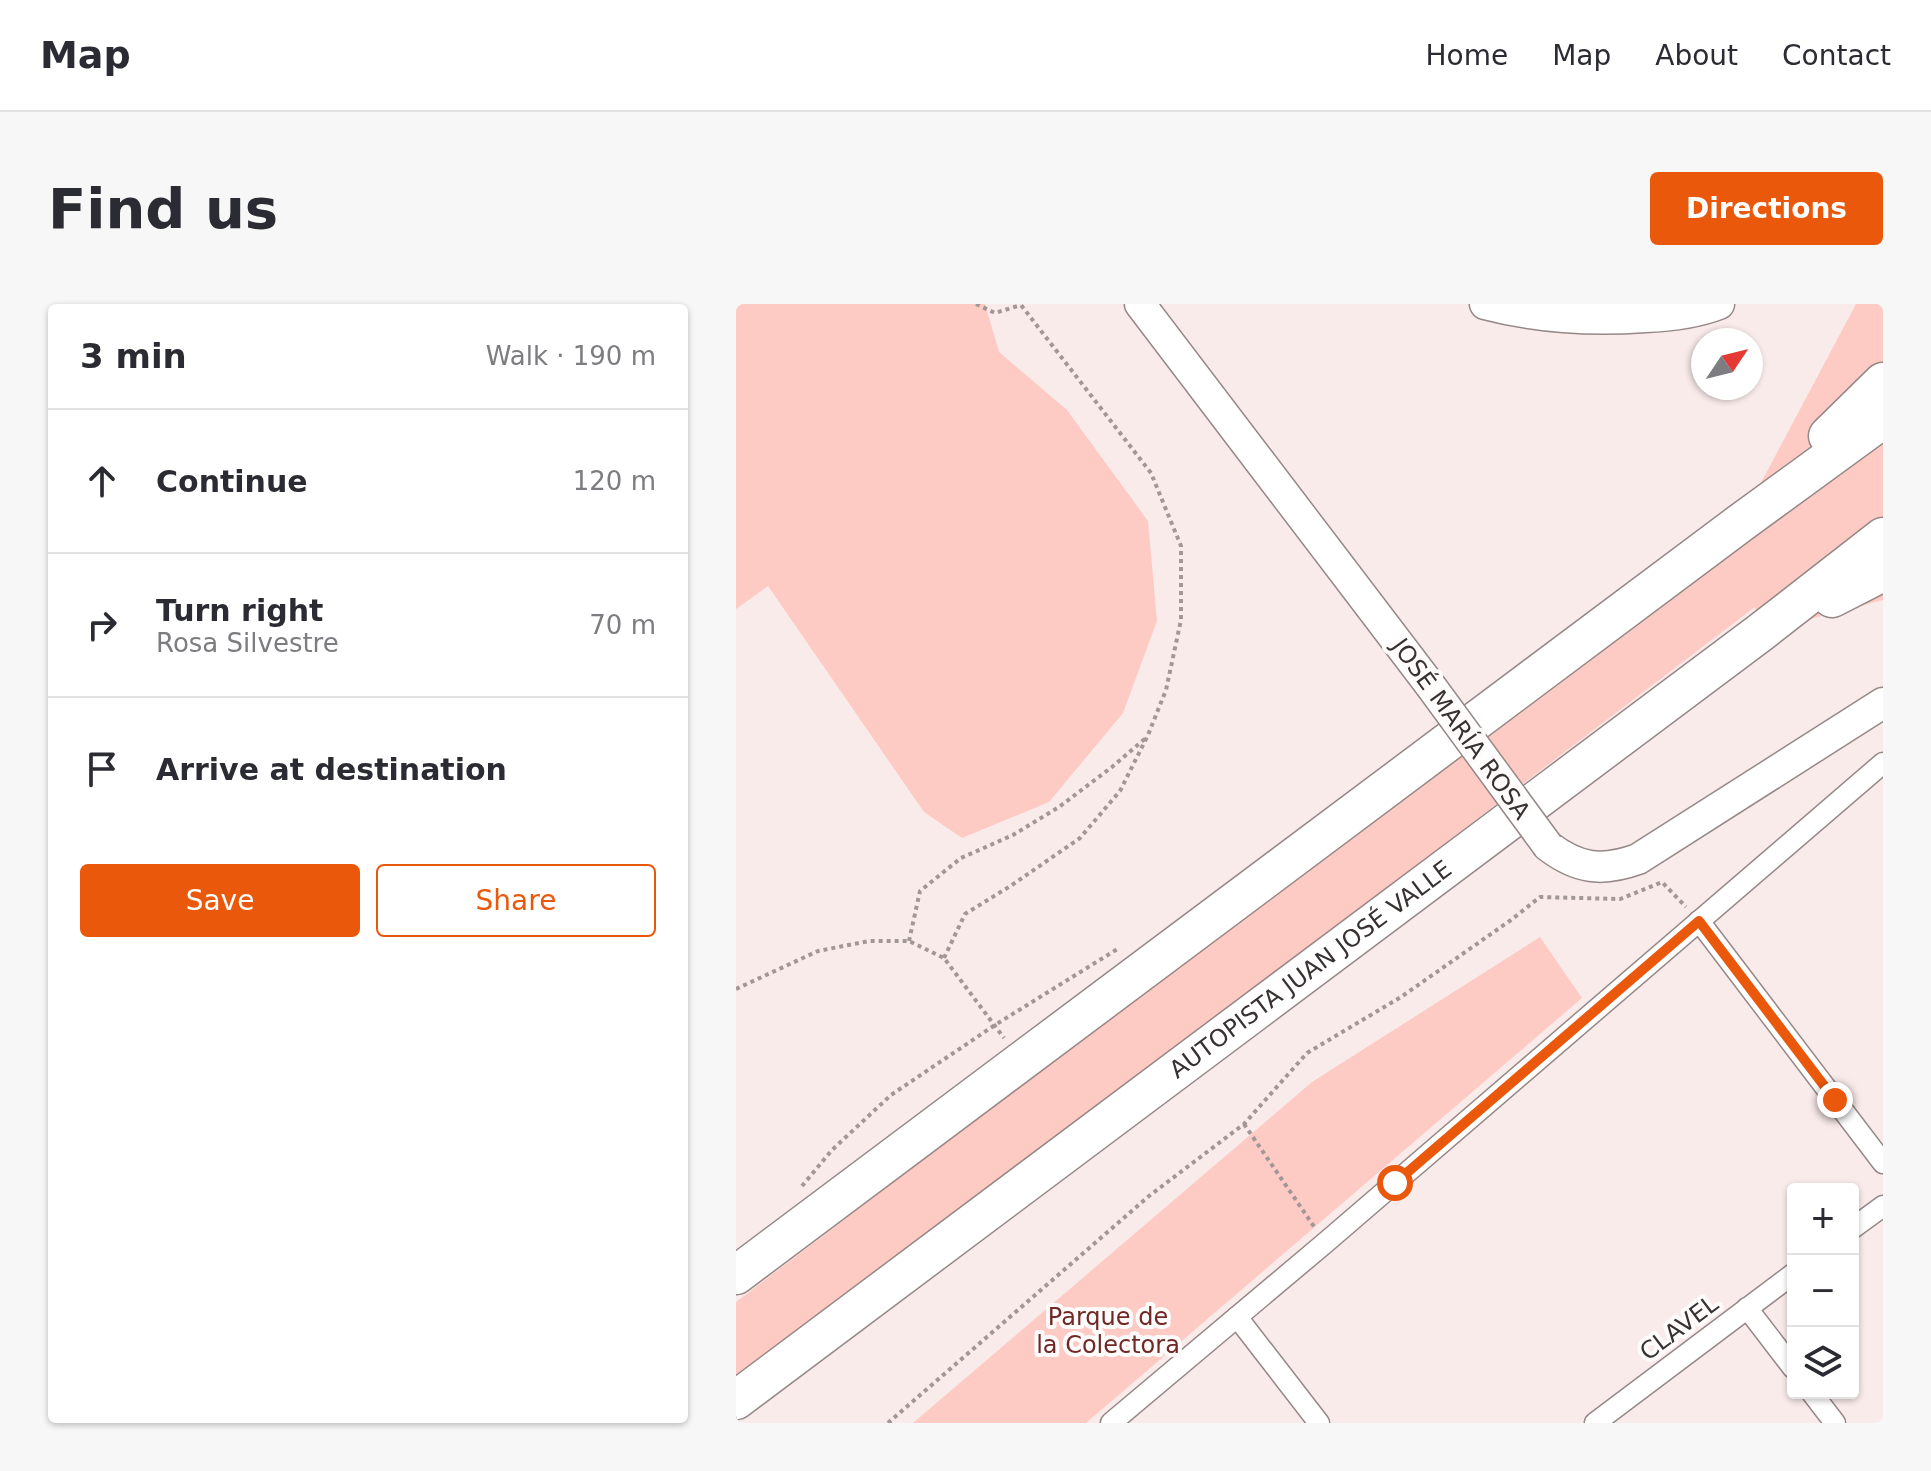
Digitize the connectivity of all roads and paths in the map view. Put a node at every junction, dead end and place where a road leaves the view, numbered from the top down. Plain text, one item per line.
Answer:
1 (976, 304) edge
2 (1021, 304) edge
3 (1140, 304) edge
4 (1485, 304) edge
5 (1719, 304) edge
6 (1883, 382) edge
7 (1883, 419) edge
8 (1739, 524) junction
9 (1883, 537) edge
10 (1883, 572) edge
11 (1761, 632) junction
12 (1883, 703) edge
13 (1148, 735) junction
14 (1883, 763) edge
15 (1699, 921) junction
16 (909, 941) junction
17 (944, 958) junction
18 (736, 989) edge
19 (1022, 1061) junction
20 (1244, 1124) junction
21 (1883, 1163) edge
22 (1883, 1206) edge
23 (1859, 1224) edge
24 (1325, 1243) junction
25 (736, 1275) edge
26 (1787, 1278) edge
27 (1747, 1308) junction
28 (1237, 1317) junction
29 (1787, 1360) edge
30 (1817, 1399) edge
31 (736, 1400) edge
32 (888, 1423) edge
33 (1111, 1423) edge
34 (1319, 1423) edge
35 (1596, 1423) edge
36 (1835, 1423) edge

1 - 2 path
2 - 13 path
3 - 12 main road, JOSÉ MARÍA ROSA, bridge
4 - 5 main road
6 - 8 highway
7 - 8 highway
8 - 19 highway
9 - 11 highway, AUTOPISTA JUAN JOSÉ VALLE
10 - 11 highway
11 - 31 highway, AUTOPISTA JUAN JOSÉ VALLE
13 - 16 path
13 - 17 path
14 - 15 street
15 - 20 path
15 - 21 street
15 - 24 street
16 - 17 path
16 - 18 path
17 - 19 path
19 - 25 highway
20 - 24 path
20 - 32 path
22 - 23 street
24 - 28 street
26 - 27 street, CLAVEL
27 - 29 street
27 - 35 street, CLAVEL
28 - 33 street
28 - 34 street
30 - 36 street

